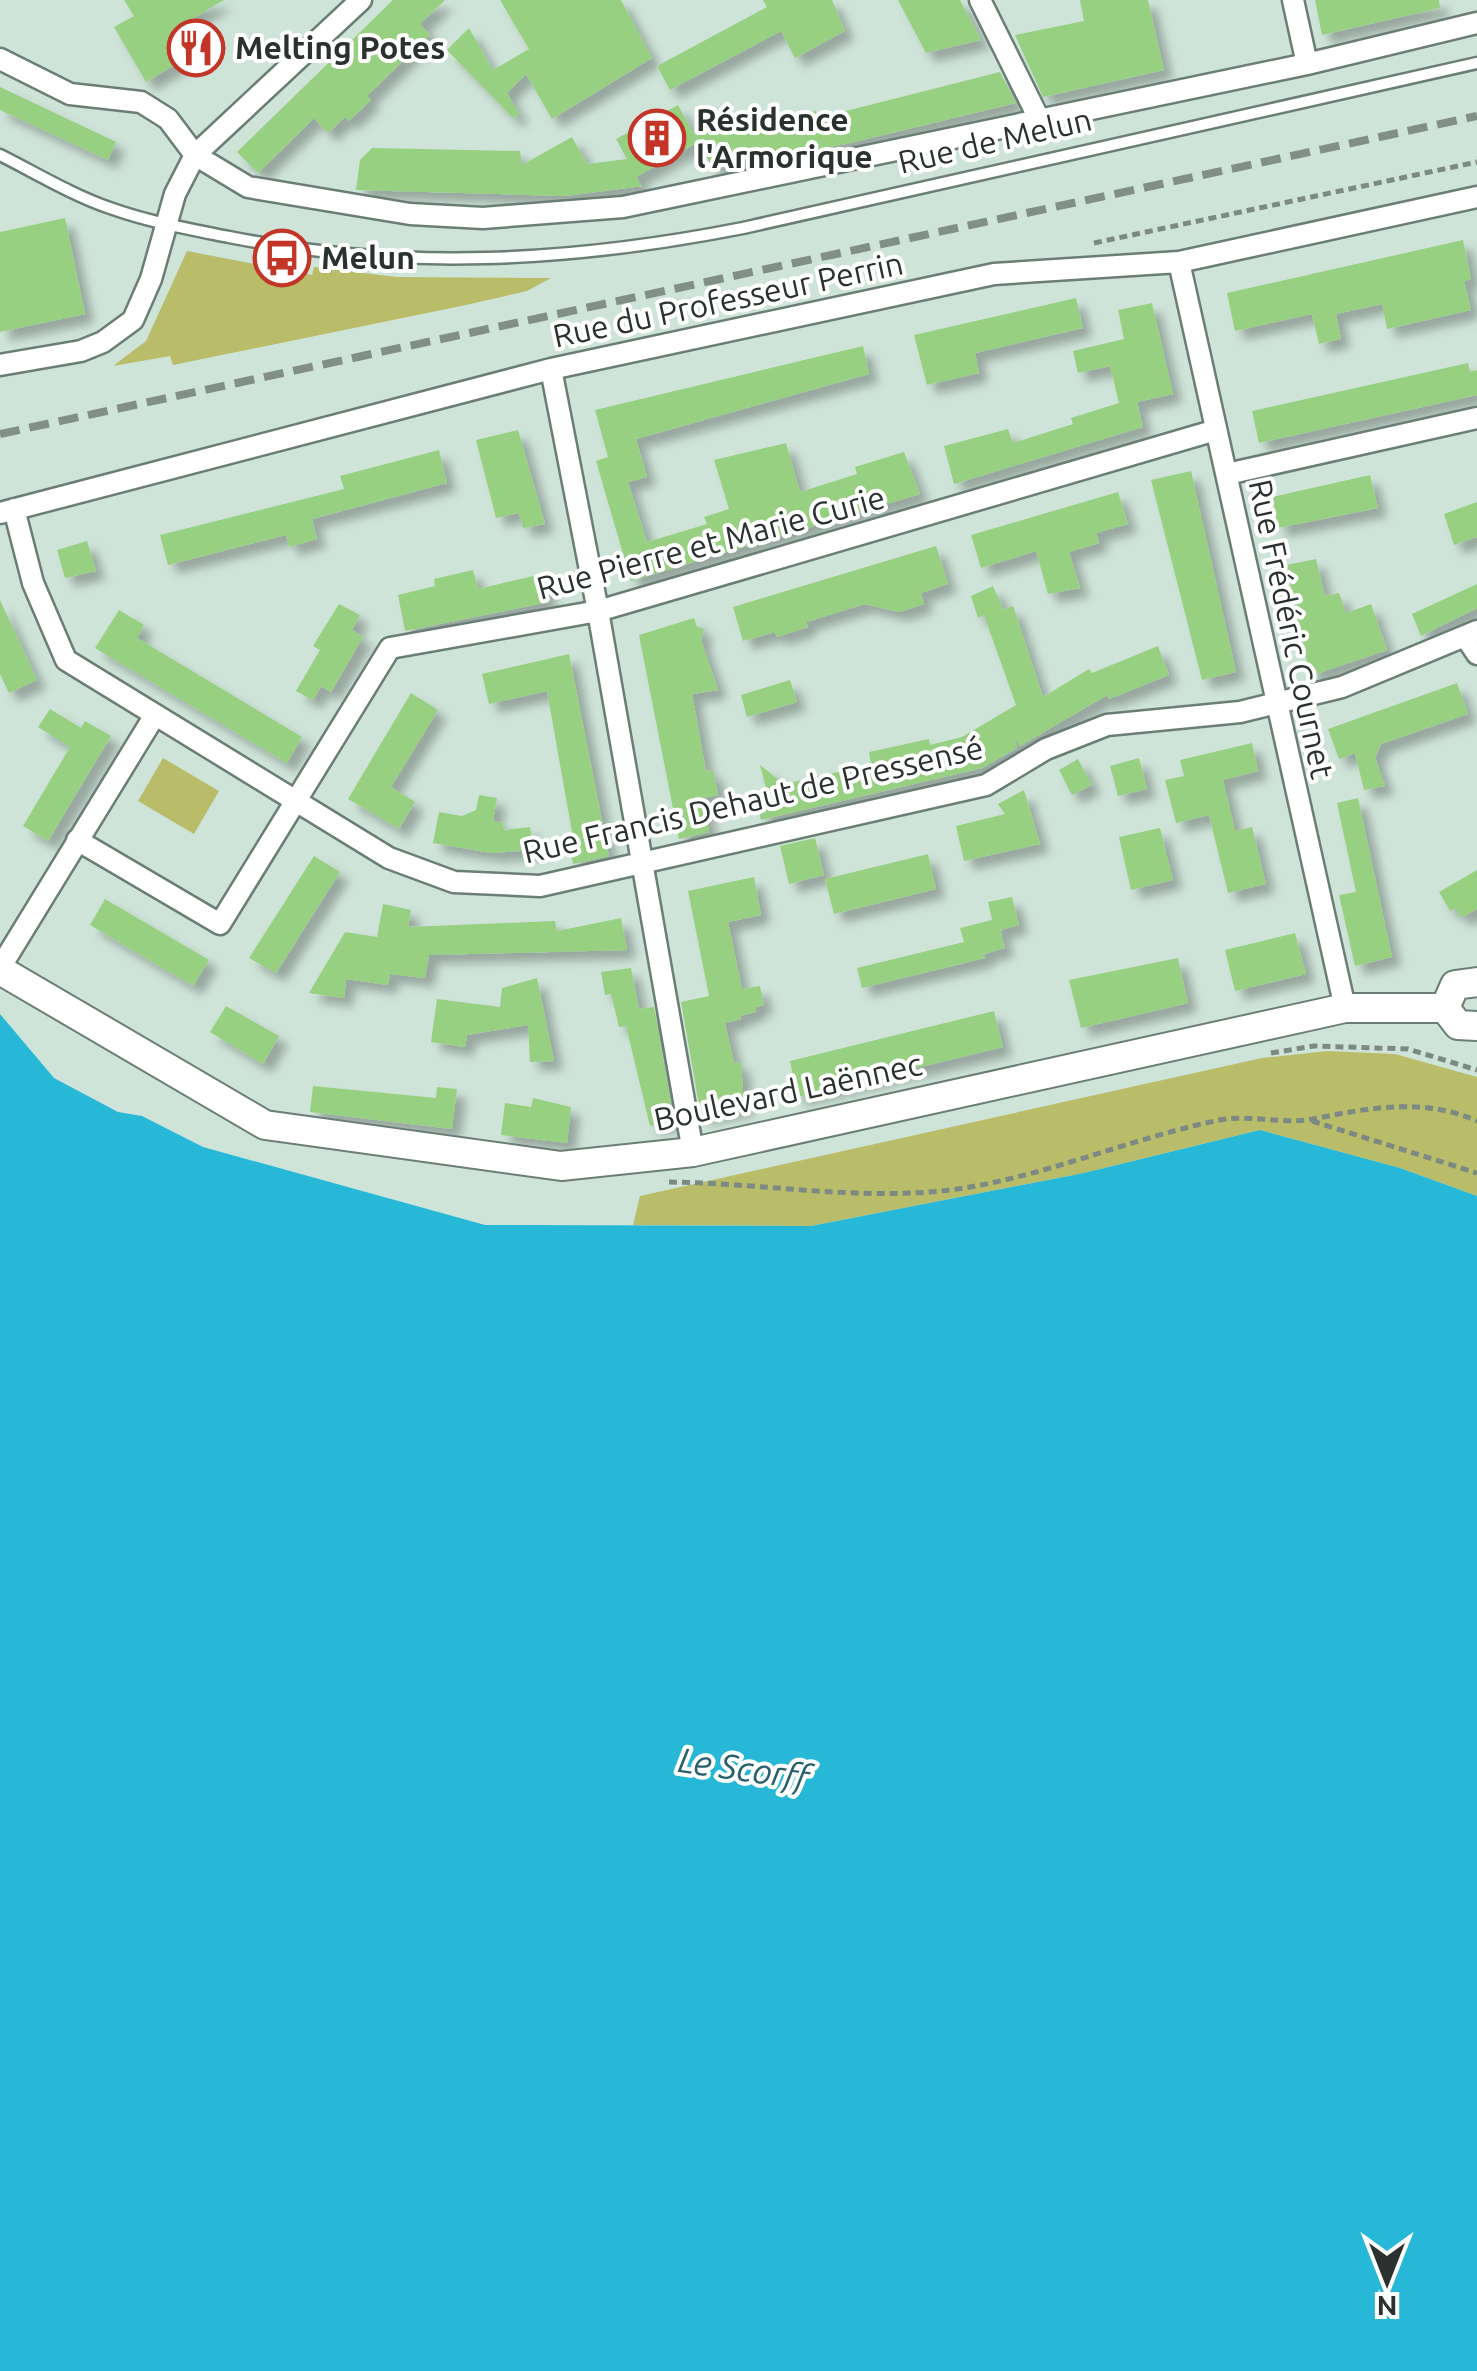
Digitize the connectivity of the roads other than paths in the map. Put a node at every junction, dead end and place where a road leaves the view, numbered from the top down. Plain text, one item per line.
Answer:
1 (361, 0) edge
2 (980, 0) edge
3 (1293, 0) edge
4 (1477, 24) edge
5 (0, 60) edge
6 (1477, 63) edge
7 (1306, 64) junction
8 (1040, 120) junction
9 (0, 156) edge
10 (195, 156) junction
11 (1477, 197) edge
12 (166, 224) junction
13 (1178, 262) junction
14 (0, 365) edge
15 (551, 369) junction
16 (1477, 418) edge
17 (1216, 430) junction
18 (1227, 474) junction
19 (7, 511) edge
20 (598, 611) junction
21 (1473, 640) edge
22 (1277, 702) junction
23 (155, 714) junction
24 (296, 801) junction
25 (77, 840) junction
26 (643, 863) junction
27 (0, 969) edge
28 (1477, 982) edge
29 (1345, 1008) junction
30 (1446, 1008) junction
31 (1477, 1026) edge
32 (699, 1162) junction

1 - 10 street
2 - 8 street
3 - 7 street
4 - 7 street, Rue de Melun
5 - 10 street
6 - 12 lane, Rue de Melun
7 - 8 street, Rue de Melun
8 - 10 street, Rue de Melun
9 - 12 lane, Rue de Melun
10 - 12 street
11 - 13 street, Rue du Professeur Perrin
12 - 14 street
13 - 15 street, Rue du Professeur Perrin
13 - 17 street, Rue Frédéric Cournet
15 - 19 street, Rue du Professeur Perrin
15 - 20 street
16 - 18 street
17 - 18 street, Rue Frédéric Cournet
17 - 20 street, Rue Pierre et Marie Curie
18 - 22 street, Rue Frédéric Cournet
19 - 23 street, Rue Francis Dehaut de Pressensé
20 - 24 street, Rue Pierre et Marie Curie
20 - 26 street
21 - 22 street, Rue Francis Dehaut de Pressensé
22 - 26 street, Rue Francis Dehaut de Pressensé
22 - 29 street, Rue Frédéric Cournet
23 - 24 street, Rue Francis Dehaut de Pressensé
23 - 25 street
24 - 25 street, Rue Pierre et Marie Curie
24 - 26 street, Rue Francis Dehaut de Pressensé
25 - 27 street
26 - 32 street
27 - 32 main road, Boulevard Laënnec
28 - 30 main road
29 - 30 main road, Boulevard Laënnec
29 - 32 main road, Boulevard Laënnec
30 - 31 main road

